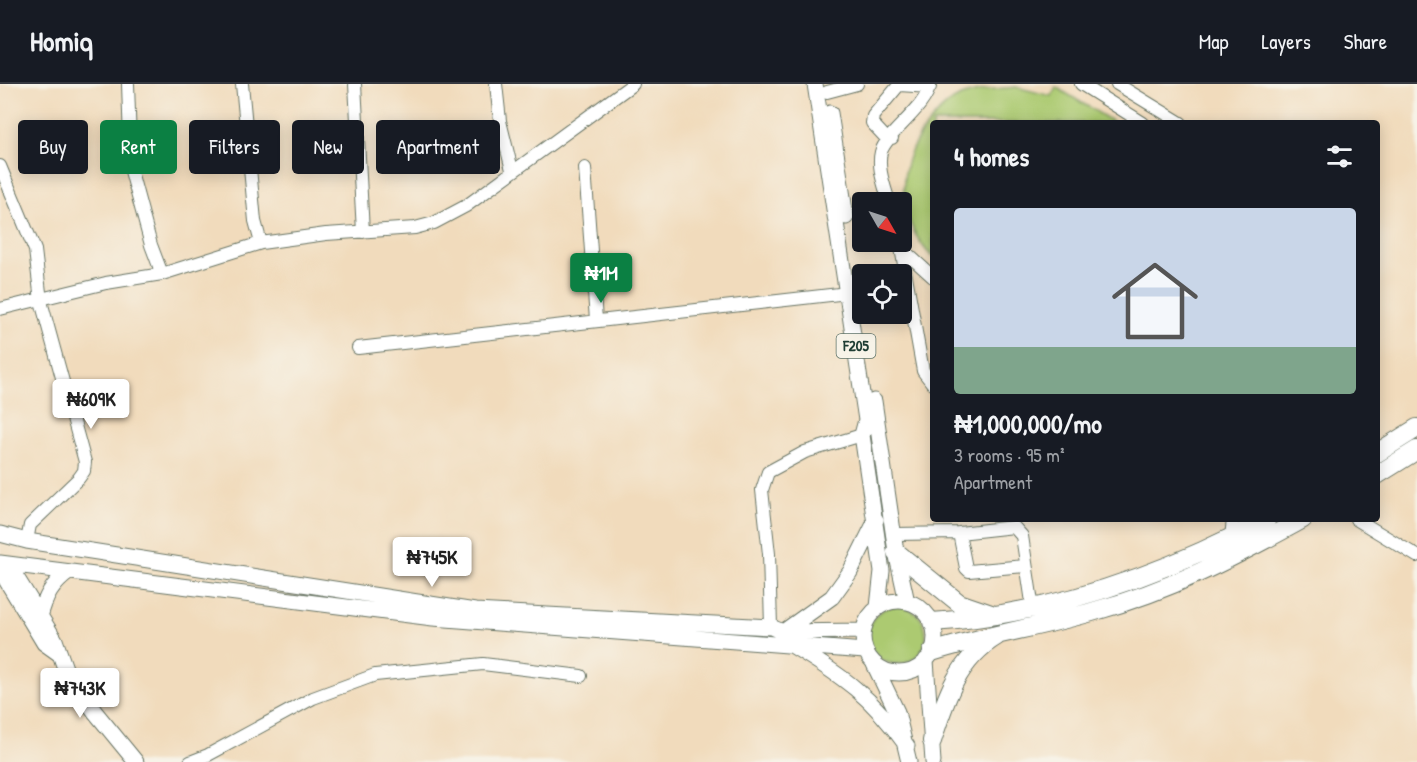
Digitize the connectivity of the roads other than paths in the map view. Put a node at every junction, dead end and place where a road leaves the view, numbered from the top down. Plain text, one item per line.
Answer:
1 (128, 84) edge
2 (242, 84) edge
3 (355, 84) edge
4 (496, 84) edge
5 (633, 84) edge
6 (857, 84) edge
7 (1080, 84) edge
8 (1117, 84) edge
9 (930, 86) edge
10 (823, 87) edge
11 (620, 88) edge
12 (1138, 120) edge
13 (1176, 120) edge
14 (892, 138) junction
15 (0, 166) edge
16 (585, 168) dead end
17 (512, 170) junction
18 (886, 192) edge
19 (363, 232) junction
20 (261, 243) junction
21 (901, 252) edge
22 (907, 252) edge
23 (162, 274) junction
24 (930, 274) edge
25 (848, 293) junction
26 (41, 301) junction
27 (0, 309) edge
28 (596, 320) junction
29 (358, 348) dead end
30 (930, 380) edge
31 (1417, 429) edge
32 (862, 435) junction
33 (1417, 450) edge
34 (1380, 451) edge
35 (1380, 473) edge
36 (0, 520) edge
37 (876, 520) junction
38 (1233, 522) edge
39 (1260, 522) edge
40 (1297, 522) edge
41 (1361, 522) edge
42 (959, 533) junction
43 (0, 534) edge
44 (895, 534) junction
45 (1231, 538) junction
46 (25, 540) junction
47 (896, 552) junction
48 (1417, 556) edge
49 (3, 566) edge
50 (1025, 566) junction
51 (69, 572) junction
52 (907, 602) junction
53 (878, 608) junction
54 (1033, 609) junction
55 (40, 617) junction
56 (932, 622) junction
57 (1000, 624) junction
58 (863, 631) junction
59 (781, 634) junction
60 (58, 653) junction
61 (929, 656) junction
62 (870, 658) junction
63 (581, 676) dead end
64 (932, 741) junction
65 (907, 746) junction
66 (136, 762) edge
67 (190, 762) edge
68 (909, 762) edge
69 (933, 762) edge

1 - 23 street
2 - 20 street
3 - 19 street
4 - 17 street
5 - 11 street
6 - 10 street
7 - 12 street
8 - 13 street
9 - 14 street
9 - 14 street
10 - 25 main road, F205
10 - 44 main road, F205
11 - 17 street
14 - 18 street
15 - 26 street
16 - 28 street
17 - 19 street
19 - 20 street
20 - 23 street
21 - 30 street
22 - 24 street
23 - 26 street
25 - 28 street
25 - 32 main road, F205
26 - 27 street
26 - 46 street
28 - 29 street
31 - 34 highway
32 - 37 main road, F205
32 - 59 street
33 - 35 highway
36 - 46 main road
37 - 53 main road, F205
37 - 59 main road
38 - 45 street
39 - 45 highway
40 - 57 highway
41 - 48 street
42 - 44 street
42 - 50 street
42 - 50 street
43 - 46 main road
44 - 47 main road, F205
45 - 54 highway
46 - 59 main road
47 - 52 main road, F205
47 - 57 highway
49 - 51 main road
49 - 55 main road
49 - 60 main road
50 - 54 street
51 - 55 main road
51 - 59 main road
52 - 53 main road
52 - 56 main road
53 - 58 main road, F205
54 - 57 highway
55 - 60 main road
56 - 57 highway
56 - 61 main road
57 - 61 highway
57 - 64 highway
58 - 59 main road
58 - 62 main road
59 - 62 main road
59 - 65 main road
60 - 66 main road
61 - 62 main road
61 - 64 main road
62 - 65 main road
63 - 67 street
64 - 69 main road
65 - 68 main road

